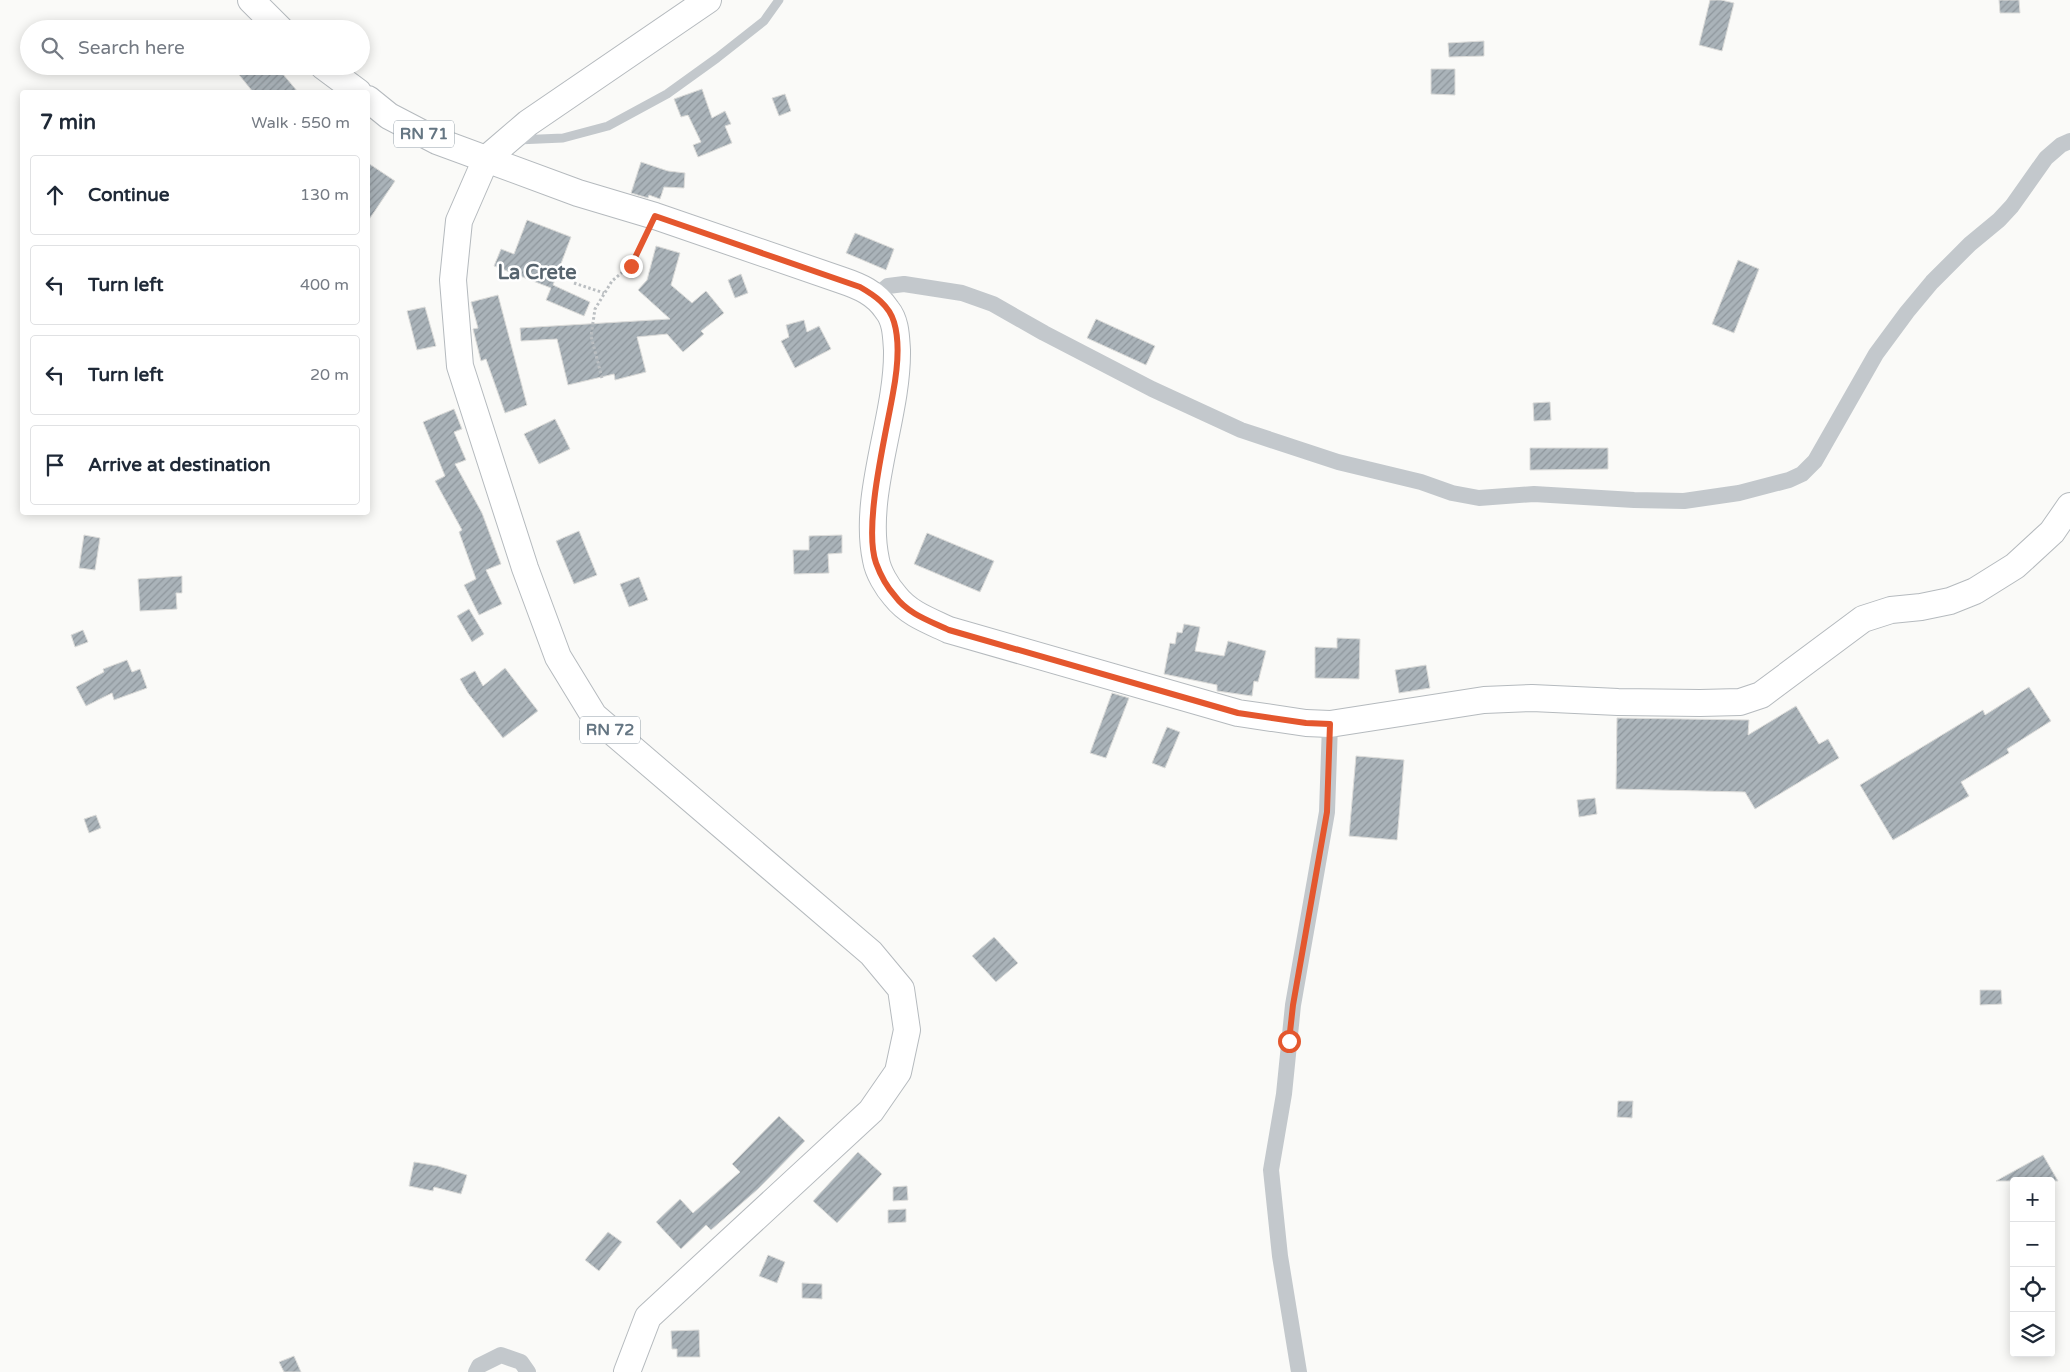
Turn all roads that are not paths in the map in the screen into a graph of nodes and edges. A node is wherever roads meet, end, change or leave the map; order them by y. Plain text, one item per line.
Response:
1 (251, 0) edge
2 (708, 0) edge
3 (779, 0) edge
4 (271, 20) edge
5 (335, 75) edge
6 (355, 90) edge
7 (370, 102) edge
8 (507, 141) junction
9 (2070, 141) edge
10 (486, 159) junction
11 (876, 296) junction
12 (2070, 506) edge
13 (1330, 724) junction
14 (476, 1372) edge
15 (528, 1372) edge
16 (627, 1372) edge
17 (1299, 1372) edge

1 - 4 main road
2 - 8 main road, RN 72
3 - 8 lane
5 - 6 main road
7 - 10 main road, RN 71
8 - 10 main road, RN 72
9 - 11 street
10 - 11 main road, RN 71
10 - 16 main road, RN 72
11 - 13 main road, RN 71
12 - 13 main road, RN 71
13 - 17 street
14 - 15 street

